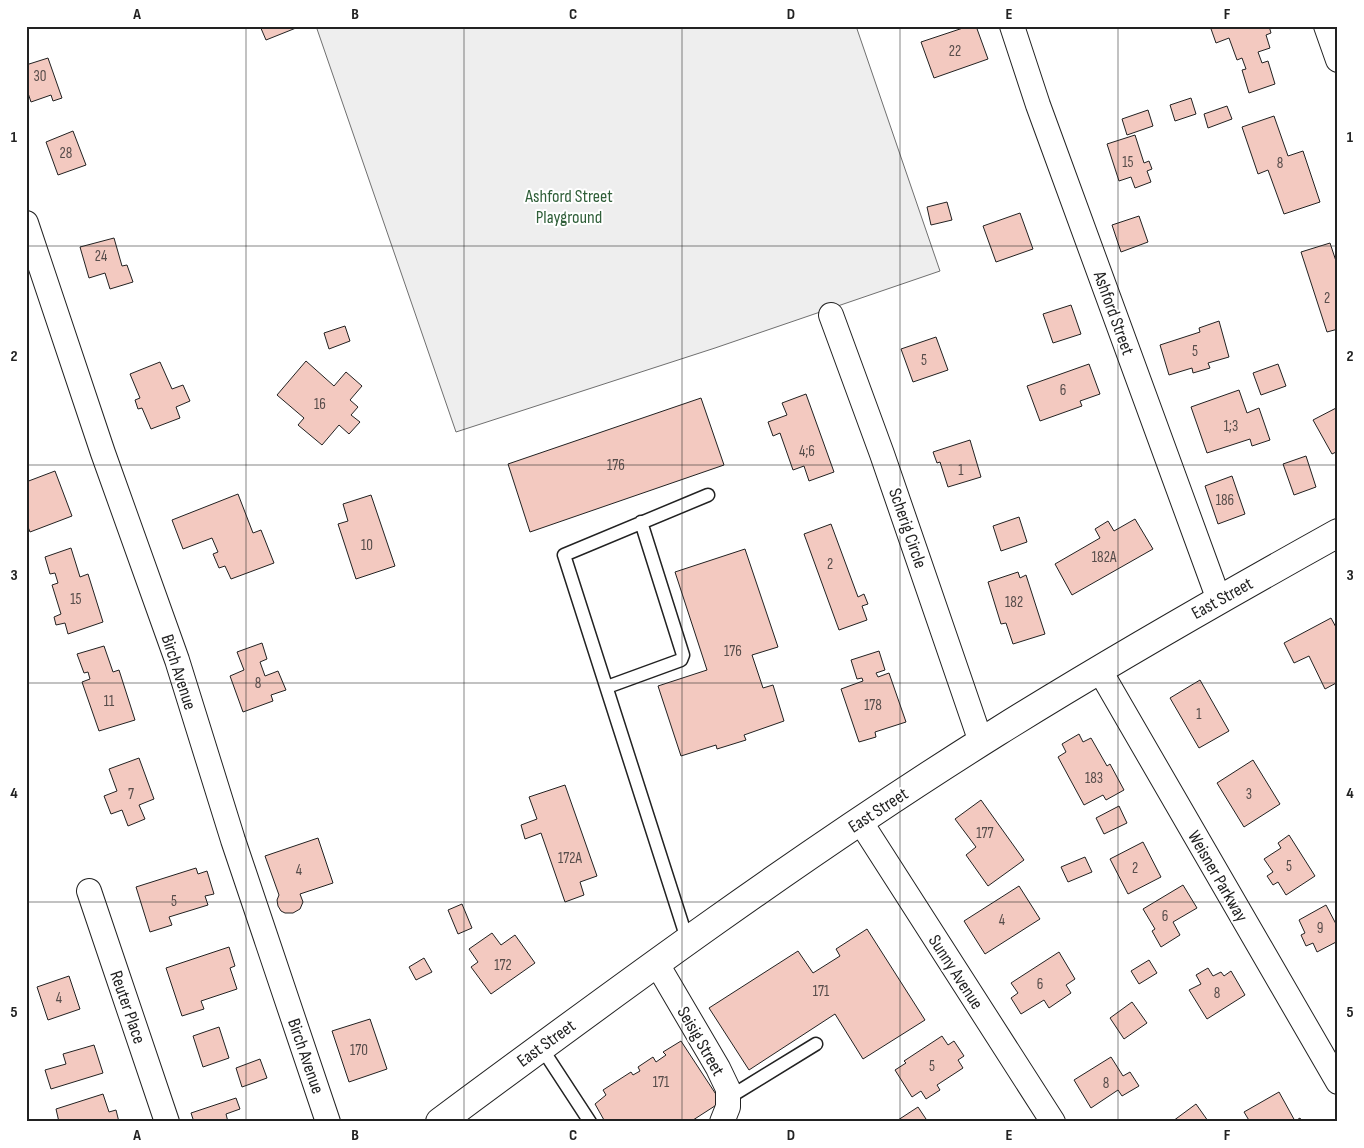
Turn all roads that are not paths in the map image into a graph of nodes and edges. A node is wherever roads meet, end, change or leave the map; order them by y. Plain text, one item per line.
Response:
1 (1012, 26) edge
2 (1326, 26) edge
3 (1338, 60) edge
4 (26, 223) edge
5 (830, 315) dead end
6 (708, 495) dead end
7 (641, 522) junction
8 (1338, 533) edge
9 (1219, 600) junction
10 (1099, 669) junction
11 (607, 687) junction
12 (981, 742) junction
13 (860, 821) junction
14 (89, 891) dead end
15 (688, 942) junction
16 (657, 964) junction
17 (816, 1044) dead end
18 (541, 1047) junction
19 (1338, 1082) edge
20 (728, 1098) junction
21 (167, 1122) edge
22 (328, 1122) edge
23 (440, 1122) edge
24 (590, 1122) edge
25 (722, 1122) edge
26 (1052, 1122) edge

1 - 9 street, Ashford Street
2 - 3 street
4 - 22 street, Birch Avenue
5 - 12 street, Scherig Circle
6 - 7 lane
7 - 11 lane
7 - 11 lane
8 - 9 main road, East Street
9 - 10 main road, East Street
10 - 12 main road, East Street
10 - 19 street, Weisner Parkway
11 - 15 lane
12 - 13 main road, East Street
13 - 15 main road, East Street
13 - 26 street, Sunny Avenue
14 - 21 street, Reuter Place
15 - 16 main road, East Street
16 - 18 main road, East Street
16 - 20 street, Seisig Street
17 - 20 lane
18 - 23 main road, East Street
18 - 24 lane
20 - 25 street, Seisig Street

